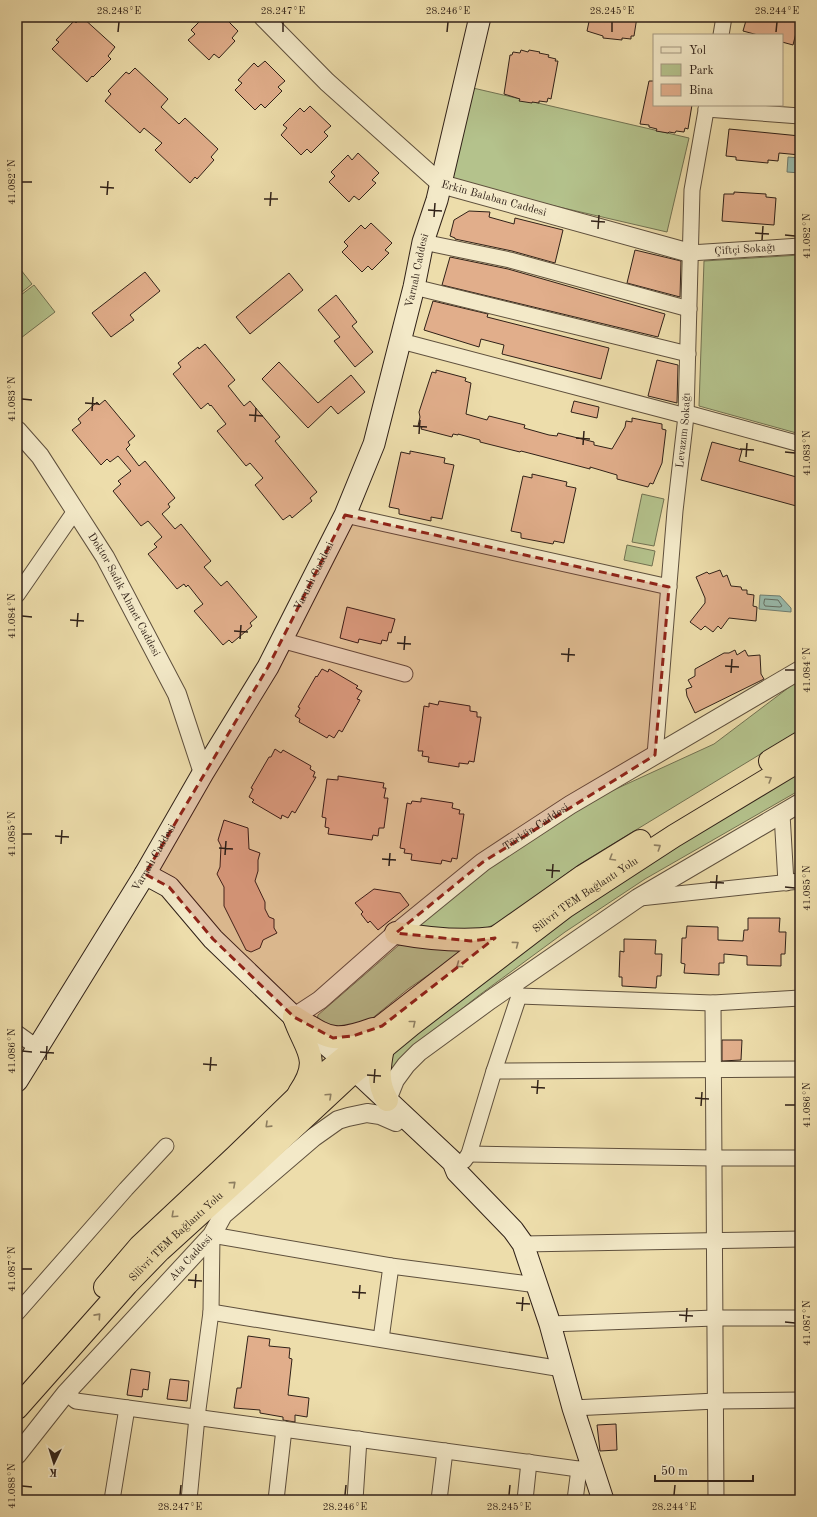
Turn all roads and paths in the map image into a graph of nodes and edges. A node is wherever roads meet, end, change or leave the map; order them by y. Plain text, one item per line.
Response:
1 (263, 17) edge
2 (480, 17) edge
3 (724, 17) edge
4 (720, 34) edge
5 (706, 107) edge
6 (800, 116) edge
7 (441, 184) junction
8 (423, 242) junction
9 (800, 246) edge
10 (690, 253) junction
11 (414, 288) junction
12 (689, 309) junction
13 (401, 341) junction
14 (688, 354) junction
15 (686, 415) junction
16 (17, 430) edge
17 (800, 444) edge
18 (75, 510) junction
19 (345, 516) junction
20 (669, 587) junction
21 (17, 595) edge
22 (281, 640) junction
23 (800, 670) edge
24 (405, 674) dead end
25 (800, 743) edge
26 (655, 755) junction
27 (800, 760) edge
28 (203, 773) junction
29 (800, 803) edge
30 (782, 814) junction
31 (145, 874) junction
32 (793, 882) edge
33 (638, 898) junction
34 (396, 933) junction
35 (495, 938) junction
36 (515, 991) junction
37 (800, 998) edge
38 (713, 1002) junction
39 (294, 1017) junction
40 (382, 1026) junction
41 (17, 1033) edge
42 (38, 1048) junction
43 (383, 1048) junction
44 (346, 1068) junction
45 (800, 1069) edge
46 (494, 1070) junction
47 (713, 1070) junction
48 (17, 1081) edge
49 (296, 1098) junction
50 (387, 1100) junction
51 (396, 1122) junction
52 (166, 1146) dead end
53 (469, 1154) junction
54 (714, 1158) junction
55 (800, 1158) edge
56 (457, 1172) junction
57 (212, 1235) junction
58 (800, 1239) edge
59 (714, 1241) junction
60 (523, 1244) junction
61 (391, 1266) junction
62 (537, 1285) junction
63 (17, 1312) edge
64 (211, 1312) junction
65 (715, 1318) junction
66 (800, 1318) edge
67 (550, 1324) junction
68 (381, 1339) junction
69 (562, 1369) junction
70 (17, 1389) edge
71 (66, 1393) junction
72 (800, 1400) edge
73 (716, 1401) junction
74 (17, 1408) edge
75 (127, 1408) junction
76 (573, 1408) junction
77 (197, 1417) junction
78 (284, 1429) junction
79 (359, 1439) junction
80 (445, 1451) junction
81 (17, 1455) edge
82 (529, 1462) junction
83 (586, 1470) junction
84 (112, 1500) edge
85 (189, 1500) edge
86 (276, 1500) edge
87 (355, 1500) edge
88 (439, 1500) edge
89 (525, 1500) edge
90 (575, 1500) edge
91 (603, 1500) edge
92 (716, 1500) edge

1 - 7 street, Erkin Balaban Caddesi
2 - 7 main road, Varnalı Caddesi
3 - 4 street
5 - 6 street
5 - 10 street, Levazım Sokağı
7 - 8 main road, Varnalı Caddesi
7 - 10 street, Erkin Balaban Caddesi
8 - 11 main road, Varnalı Caddesi
8 - 12 street
9 - 10 street, Çiftçi Sokağı
10 - 12 street, Levazım Sokağı
11 - 13 main road, Varnalı Caddesi
11 - 14 street
12 - 14 street, Levazım Sokağı
13 - 15 street
13 - 19 main road, Varnalı Caddesi
14 - 15 street, Levazım Sokağı
15 - 17 street
15 - 20 street, Levazım Sokağı
16 - 18 street, Doktor Sadık Ahmet Caddesi
18 - 21 street
18 - 28 street, Doktor Sadık Ahmet Caddesi
19 - 20 street
19 - 22 main road, Varnalı Caddesi
20 - 26 street, Levazım Sokağı
22 - 24 street
22 - 28 main road, Varnalı Caddesi
23 - 26 street, Türkün Caddesi
25 -> 35 highway, Silivri TEM Bağlantı Yolu
26 - 34 street, Türkün Caddesi
43 -> 27 highway, Silivri TEM Bağlantı Yolu
28 - 31 main road, Varnalı Caddesi
29 - 30 street
30 - 32 street
30 - 33 street
31 - 39 main road
31 - 42 main road, Varnalı Caddesi
32 - 33 street
33 - 36 street
34 - 35 highway
34 - 39 street, Türkün Caddesi
35 -> 40 highway, Silivri TEM Bağlantı Yolu
36 - 38 street
36 - 46 street
36 - 50 street
37 - 38 street
38 - 47 street
39 - 40 highway
39 - 44 main road
39 - 49 highway
40 - 44 highway, Silivri TEM Bağlantı Yolu
41 - 42 street
42 - 48 main road, Varnalı Caddesi
43 - 44 highway, Silivri TEM Bağlantı Yolu
43 - 50 highway
44 - 49 highway, Silivri TEM Bağlantı Yolu
44 - 50 main road
44 - 51 main road
74 -> 44 highway, Silivri TEM Bağlantı Yolu
45 - 47 street
46 - 47 street
46 - 53 street
47 - 54 street
49 -> 70 highway, Silivri TEM Bağlantı Yolu
50 - 56 main road
51 - 56 main road
51 - 57 street, Ata Caddesi
52 - 63 street
53 - 54 street
53 - 56 street
54 - 55 street
54 - 59 street
56 - 60 main road
57 - 61 street
57 - 64 street
57 - 71 street, Ata Caddesi
58 - 59 street
59 - 60 street
59 - 65 street
60 - 62 main road
61 - 62 street
61 - 68 street
62 - 67 main road
64 - 68 street
64 - 77 street
65 - 66 street
65 - 67 street
65 - 73 street
67 - 69 main road
68 - 69 street
69 - 76 main road
71 - 75 street
71 - 81 street, Ata Caddesi
72 - 73 street
73 - 76 street
73 - 92 street
75 - 77 street
75 - 84 street
76 - 83 main road
77 - 78 street
77 - 85 street
78 - 79 street
78 - 86 street
79 - 80 street
79 - 87 street
80 - 82 street
80 - 88 street
82 - 83 street
82 - 89 street
83 - 90 street
83 - 91 main road

